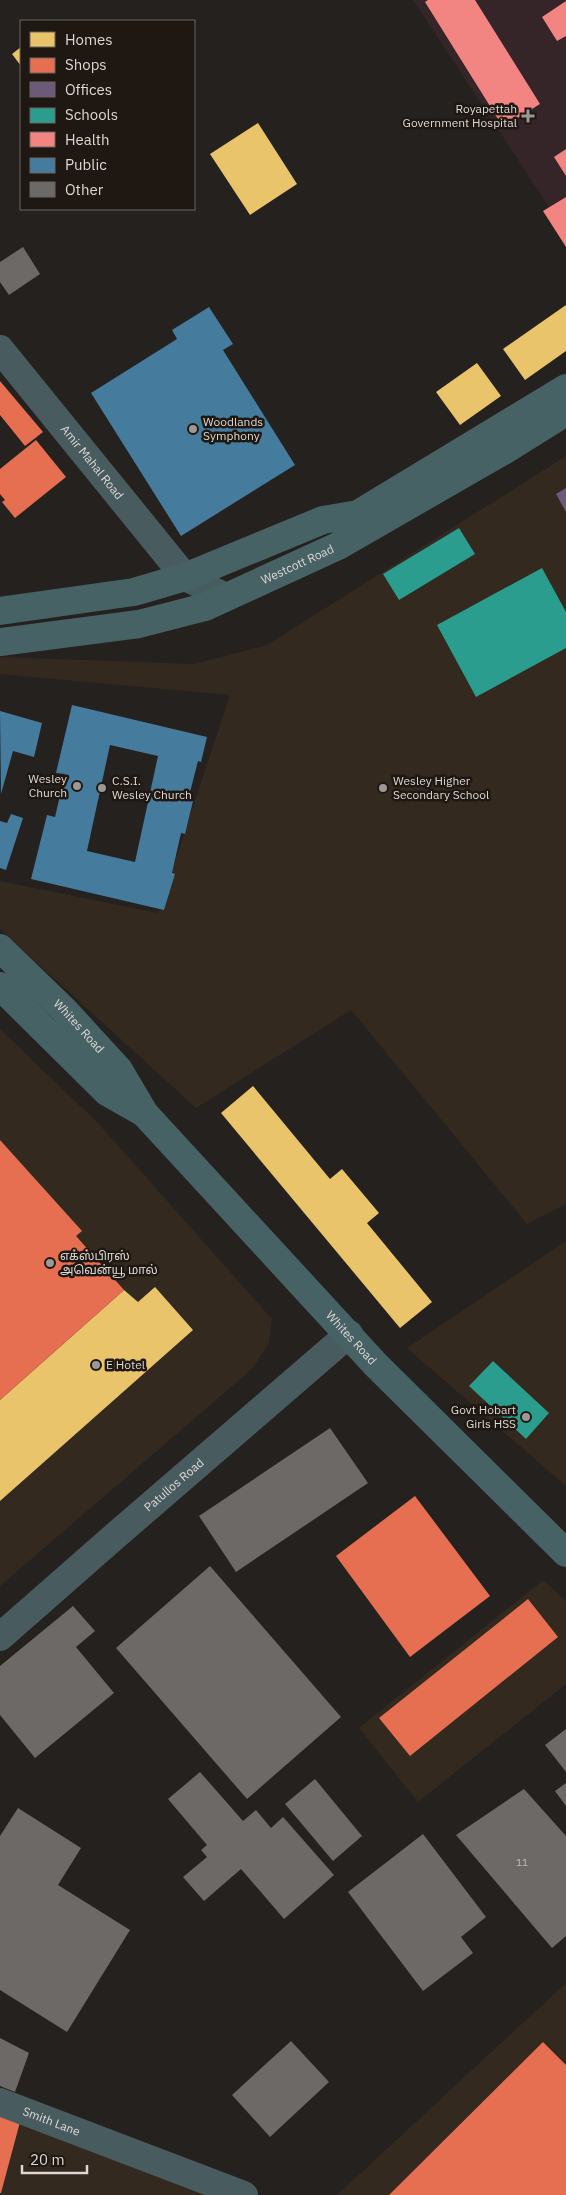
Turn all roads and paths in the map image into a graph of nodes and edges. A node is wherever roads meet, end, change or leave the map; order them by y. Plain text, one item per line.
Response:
1 (0, 349) edge
2 (566, 388) edge
3 (566, 412) edge
4 (185, 577) junction
5 (226, 598) junction
6 (0, 611) edge
7 (0, 642) edge
8 (0, 948) edge
9 (0, 986) edge
10 (145, 1114) junction
11 (349, 1334) junction
12 (566, 1553) edge
13 (0, 1637) edge
14 (0, 2102) edge
15 (244, 2195) edge

1 - 4 street, Amir Mahal Road
2 - 4 main road
3 - 5 main road, Westcott Road
4 - 5 street
4 - 6 main road
5 - 7 main road, Westcott Road
8 - 10 main road, Whites Road
9 - 10 main road, Whites Road
10 - 11 main road, Whites Road
11 - 12 main road, Whites Road
11 - 13 street, Patullos Road
14 - 15 street, Smith Lane

